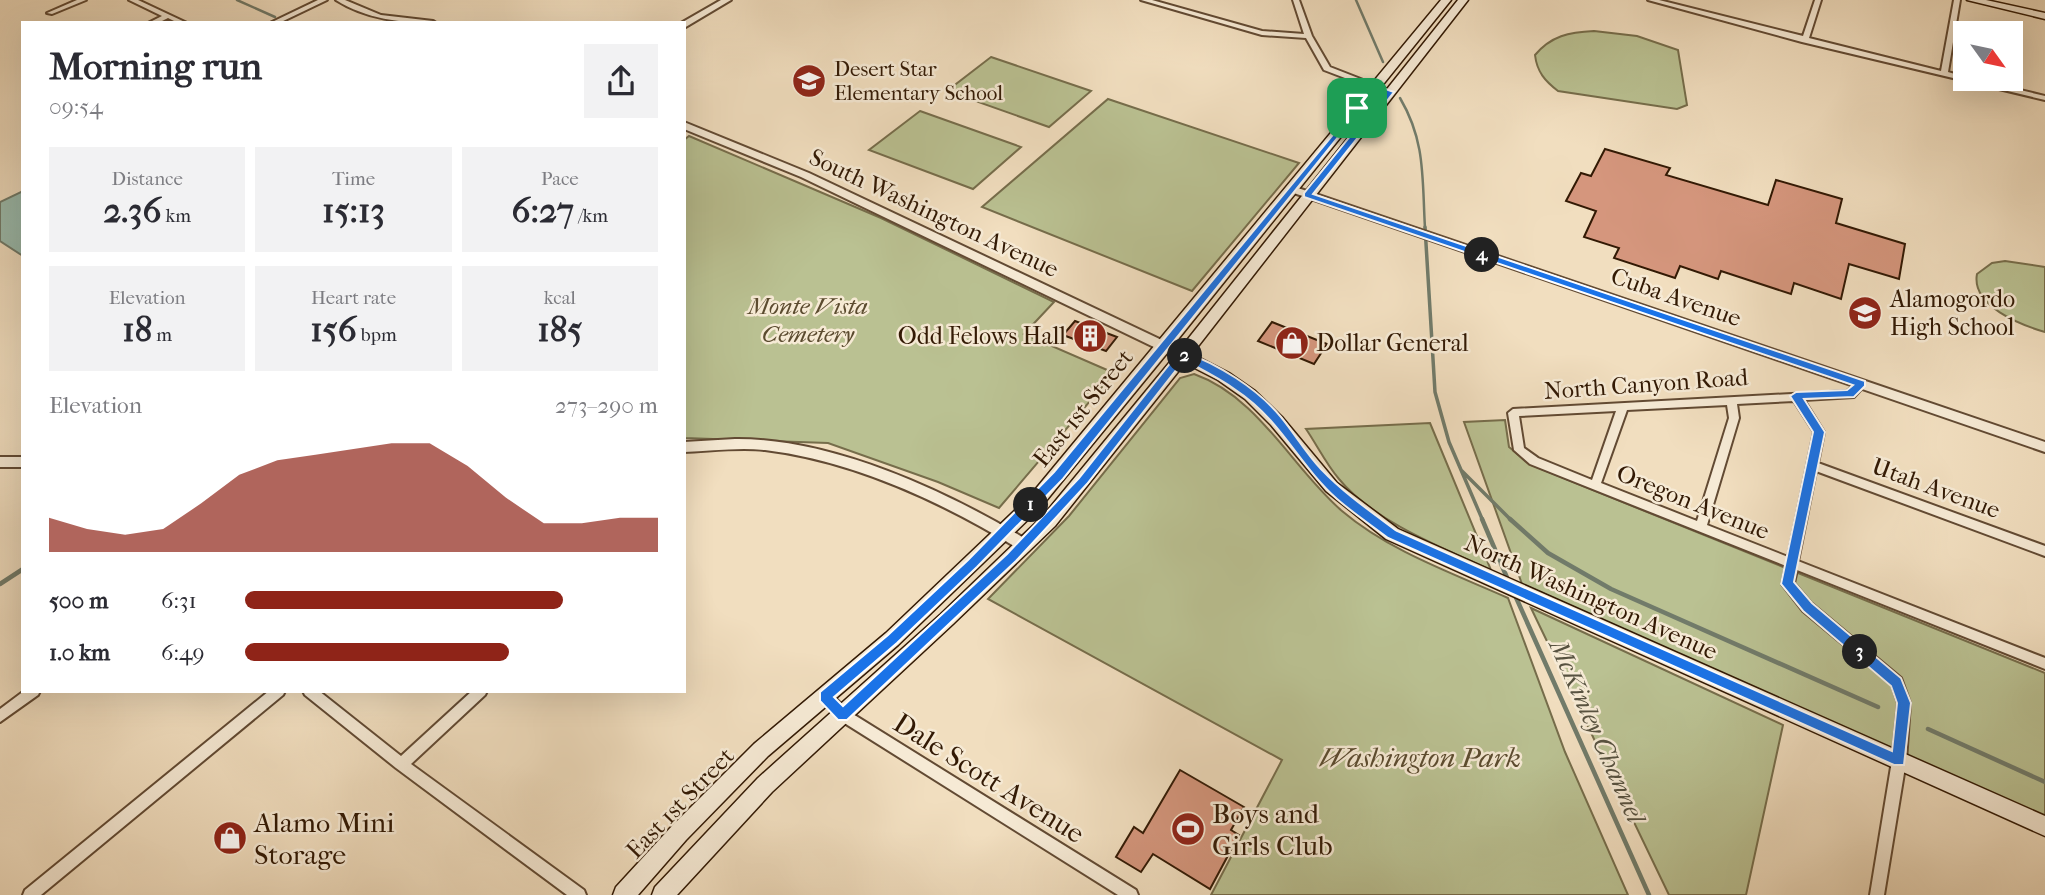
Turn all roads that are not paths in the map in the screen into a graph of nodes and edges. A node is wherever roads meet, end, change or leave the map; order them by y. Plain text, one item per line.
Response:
1 (83, 0) edge
2 (132, 0) edge
3 (324, 0) edge
4 (339, 0) edge
5 (727, 0) edge
6 (1144, 0) edge
7 (1296, 0) edge
8 (1446, 0) edge
9 (1463, 0) edge
10 (1651, 0) edge
11 (1699, 0) edge
12 (1818, 0) edge
13 (1957, 0) edge
14 (1972, 0) edge
15 (1694, 10) junction
16 (50, 13) dead end
17 (168, 16) junction
18 (2045, 16) edge
19 (156, 21) edge
20 (179, 21) edge
21 (277, 21) edge
22 (415, 21) edge
23 (686, 24) edge
24 (1308, 36) junction
25 (1805, 40) junction
26 (1944, 73) junction
27 (1953, 75) edge
28 (1374, 87) junction
29 (2016, 91) edge
30 (1390, 92) junction
31 (2045, 98) edge
32 (686, 126) edge
33 (1344, 137) junction
34 (1300, 192) junction
35 (1163, 346) junction
36 (1182, 355) junction
37 (1861, 384) junction
38 (1796, 396) junction
39 (1731, 400) junction
40 (1623, 406) junction
41 (1513, 413) joint
42 (686, 447) edge
43 (2045, 447) edge
44 (21, 461) edge
45 (0, 462) edge
46 (1813, 465) junction
47 (1595, 486) junction
48 (1700, 528) junction
49 (1005, 533) junction
50 (1024, 545) junction
51 (2045, 551) edge
52 (1792, 564) junction
53 (2045, 664) edge
54 (31, 693) edge
55 (277, 693) edge
56 (312, 693) edge
57 (479, 693) edge
58 (825, 696) junction
59 (0, 715) edge
60 (842, 715) junction
61 (1899, 761) junction
62 (401, 764) junction
63 (2045, 826) edge
64 (30, 895) edge
65 (579, 895) edge
66 (624, 895) edge
67 (663, 895) edge
68 (1131, 895) edge
69 (1877, 895) edge

1 - 16 street
2 - 17 street
3 - 21 street
4 - 22 street
5 - 23 street
6 - 24 street
7 - 24 street
8 - 28 main road, East 1st Street
9 - 30 main road, East 1st Street
10 - 15 street
11 - 15 street
12 - 25 street
13 - 26 street
14 - 18 main road
15 - 25 street
17 - 19 street
17 - 20 street
24 - 28 street
25 - 26 street
26 - 27 street
28 - 30 street
28 - 33 main road, East 1st Street
29 - 31 street
30 - 33 main road, East 1st Street
32 - 35 street, South Washington Avenue
33 - 34 main road, East 1st Street
34 - 35 main road, East 1st Street
34 - 36 main road, East 1st Street
34 - 37 street, Cuba Avenue
35 - 36 main road, North Washington Avenue
35 - 49 main road, East 1st Street
36 - 50 main road, East 1st Street
36 - 61 main road, North Washington Avenue
37 - 38 street, North Canyon Road
37 - 43 street, Cuba Avenue
38 - 39 street, North Canyon Road
38 - 46 street
39 - 40 street, North Canyon Road
39 - 48 street
40 - 41 street, North Canyon Road
40 - 47 street
41 - 47 street, Oregon Avenue
42 - 49 street
44 - 45 street
46 - 51 street, Utah Avenue
46 - 52 street
47 - 48 street, Oregon Avenue
48 - 52 street, Oregon Avenue
49 - 50 street
49 - 58 main road, East 1st Street
50 - 60 main road, East 1st Street
52 - 53 street, Oregon Avenue
52 - 61 street
54 - 59 street
55 - 64 street
56 - 62 street
57 - 62 street
58 - 60 street, Dale Scott Avenue
58 - 66 main road, East 1st Street
60 - 67 main road, East 1st Street
60 - 68 street, Dale Scott Avenue
61 - 63 main road, North Washington Avenue
61 - 69 street
62 - 65 street

